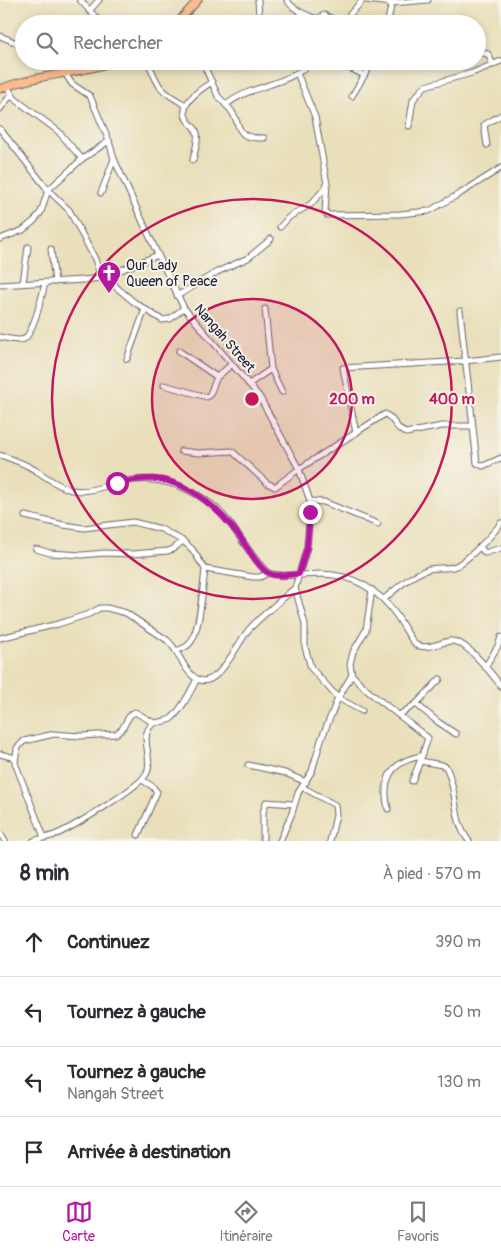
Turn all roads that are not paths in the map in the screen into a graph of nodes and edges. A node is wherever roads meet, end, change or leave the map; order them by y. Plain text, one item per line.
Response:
1 (80, 0) edge
2 (99, 0) edge
3 (198, 0) edge
4 (258, 0) edge
5 (286, 0) edge
6 (364, 0) edge
7 (428, 0) edge
8 (392, 3) junction
9 (89, 11) junction
10 (93, 15) edge
11 (184, 15) edge
12 (259, 15) edge
13 (308, 15) edge
14 (350, 15) edge
15 (389, 15) edge
16 (0, 36) edge
17 (15, 42) edge
18 (486, 54) edge
19 (501, 62) edge
20 (494, 64) junction
21 (486, 67) edge
22 (77, 70) edge
23 (151, 70) edge
24 (206, 70) edge
25 (302, 70) edge
26 (354, 70) edge
27 (367, 70) edge
28 (479, 70) edge
29 (65, 72) junction
30 (297, 74) junction
31 (364, 75) junction
32 (212, 82) junction
33 (3, 88) edge
34 (11, 95) junction
35 (352, 96) dead end
36 (186, 105) junction
37 (226, 105) junction
38 (0, 110) edge
39 (501, 115) edge
40 (409, 126) dead end
41 (0, 129) edge
42 (264, 138) dead end
43 (109, 141) junction
44 (487, 145) dead end
45 (82, 159) junction
46 (114, 160) junction
47 (193, 160) dead end
48 (501, 168) edge
49 (326, 187) junction
50 (48, 190) junction
51 (101, 193) dead end
52 (280, 227) dead end
53 (0, 239) edge
54 (271, 239) dead end
55 (28, 247) dead end
56 (51, 249) dead end
57 (158, 255) junction
58 (110, 275) junction
59 (101, 278) junction
60 (54, 282) junction
61 (23, 283) junction
62 (45, 283) junction
63 (0, 285) edge
64 (178, 296) junction
65 (184, 308) junction
66 (145, 309) junction
67 (265, 309) dead end
68 (460, 311) dead end
69 (0, 338) edge
70 (179, 352) dead end
71 (501, 357) edge
72 (127, 359) dead end
73 (465, 361) junction
74 (232, 364) junction
75 (271, 369) junction
76 (217, 377) junction
77 (249, 384) junction
78 (164, 385) dead end
79 (282, 392) dead end
80 (472, 426) junction
81 (356, 433) junction
82 (181, 451) dead end
83 (0, 455) edge
84 (501, 458) edge
85 (299, 469) junction
86 (310, 501) junction
87 (25, 516) dead end
88 (501, 523) edge
89 (378, 524) dead end
90 (183, 541) junction
91 (480, 548) junction
92 (501, 548) edge
93 (36, 549) dead end
94 (205, 569) junction
95 (268, 573) junction
96 (299, 574) junction
97 (294, 588) junction
98 (372, 590) junction
99 (384, 598) junction
100 (501, 637) edge
101 (0, 638) edge
102 (176, 651) junction
103 (484, 666) junction
104 (352, 676) junction
105 (197, 679) junction
106 (440, 679) dead end
107 (501, 686) edge
108 (338, 698) junction
109 (416, 704) junction
110 (362, 711) dead end
111 (400, 715) junction
112 (154, 723) junction
113 (456, 734) dead end
114 (0, 754) edge
115 (15, 758) junction
116 (421, 758) junction
117 (248, 765) dead end
118 (142, 780) junction
119 (412, 781) dead end
120 (306, 782) junction
121 (302, 787) junction
122 (294, 804) junction
123 (388, 809) dead end
124 (0, 833) edge
125 (138, 835) dead end
126 (44, 837) junction
127 (263, 838) dead end
128 (5, 841) edge
129 (33, 841) edge
130 (280, 841) edge
131 (330, 841) edge
132 (469, 841) edge

1 - 9 street
2 - 9 street
3 - 11 highway
4 - 12 street
5 - 13 street
6 - 8 street
6 - 14 street
7 - 8 street
8 - 15 street
9 - 10 street
16 - 17 street
18 - 20 street
19 - 20 street
20 - 21 street
22 - 29 highway
23 - 36 street
24 - 32 street
25 - 30 street
26 - 31 street
27 - 31 street
28 - 40 street
29 - 33 highway
29 - 43 street, Nangah Street
30 - 37 street
30 - 49 street
31 - 35 street
32 - 36 street
32 - 37 street
33 - 34 street
34 - 38 street
34 - 45 street
36 - 47 street
37 - 42 street
39 - 44 street
41 - 50 street
43 - 45 street
43 - 46 street, Nangah Street
45 - 50 street
46 - 51 street
46 - 57 street, Nangah Street
48 - 49 street
49 - 52 street
50 - 53 street
50 - 59 street
54 - 64 street
55 - 61 street
56 - 60 street
57 - 58 street
57 - 64 street, Nangah Street
58 - 59 street
58 - 66 street
59 - 60 street
60 - 62 street
61 - 62 street
61 - 63 street
62 - 69 street
64 - 65 street, Nangah Street
65 - 66 street
65 - 74 street, Nangah Street
66 - 72 street
67 - 75 street
68 - 73 street
70 - 76 street
71 - 73 street
73 - 80 street
73 - 81 street
74 - 76 street
74 - 77 street, Nangah Street
75 - 77 street
75 - 79 street
76 - 78 street
77 - 85 street, Nangah Street
80 - 81 street
80 - 84 street
81 - 85 street
82 - 85 street
83 - 95 street
85 - 86 street, Nangah Street
86 - 89 street
86 - 96 street, Nangah Street
87 - 90 street
88 - 91 street
90 - 93 street
90 - 94 street
91 - 92 street
91 - 99 street
94 - 95 street
94 - 102 street
95 - 96 street
96 - 97 street, Nangah Street
96 - 98 street
97 - 105 street
97 - 108 street
98 - 99 street
98 - 104 street
99 - 103 street
100 - 103 street
101 - 102 street
102 - 105 street
103 - 107 street
104 - 108 street
104 - 111 street
105 - 112 street
106 - 109 street
108 - 110 street
108 - 120 street
109 - 111 street
109 - 113 street
111 - 116 street
112 - 115 street
112 - 118 street
114 - 115 street
115 - 126 street
116 - 119 street
116 - 123 street
116 - 132 street
117 - 120 street
118 - 125 street
118 - 126 street
120 - 121 street
121 - 122 street
121 - 131 street
122 - 127 street
122 - 130 street
124 - 128 street
126 - 129 street

